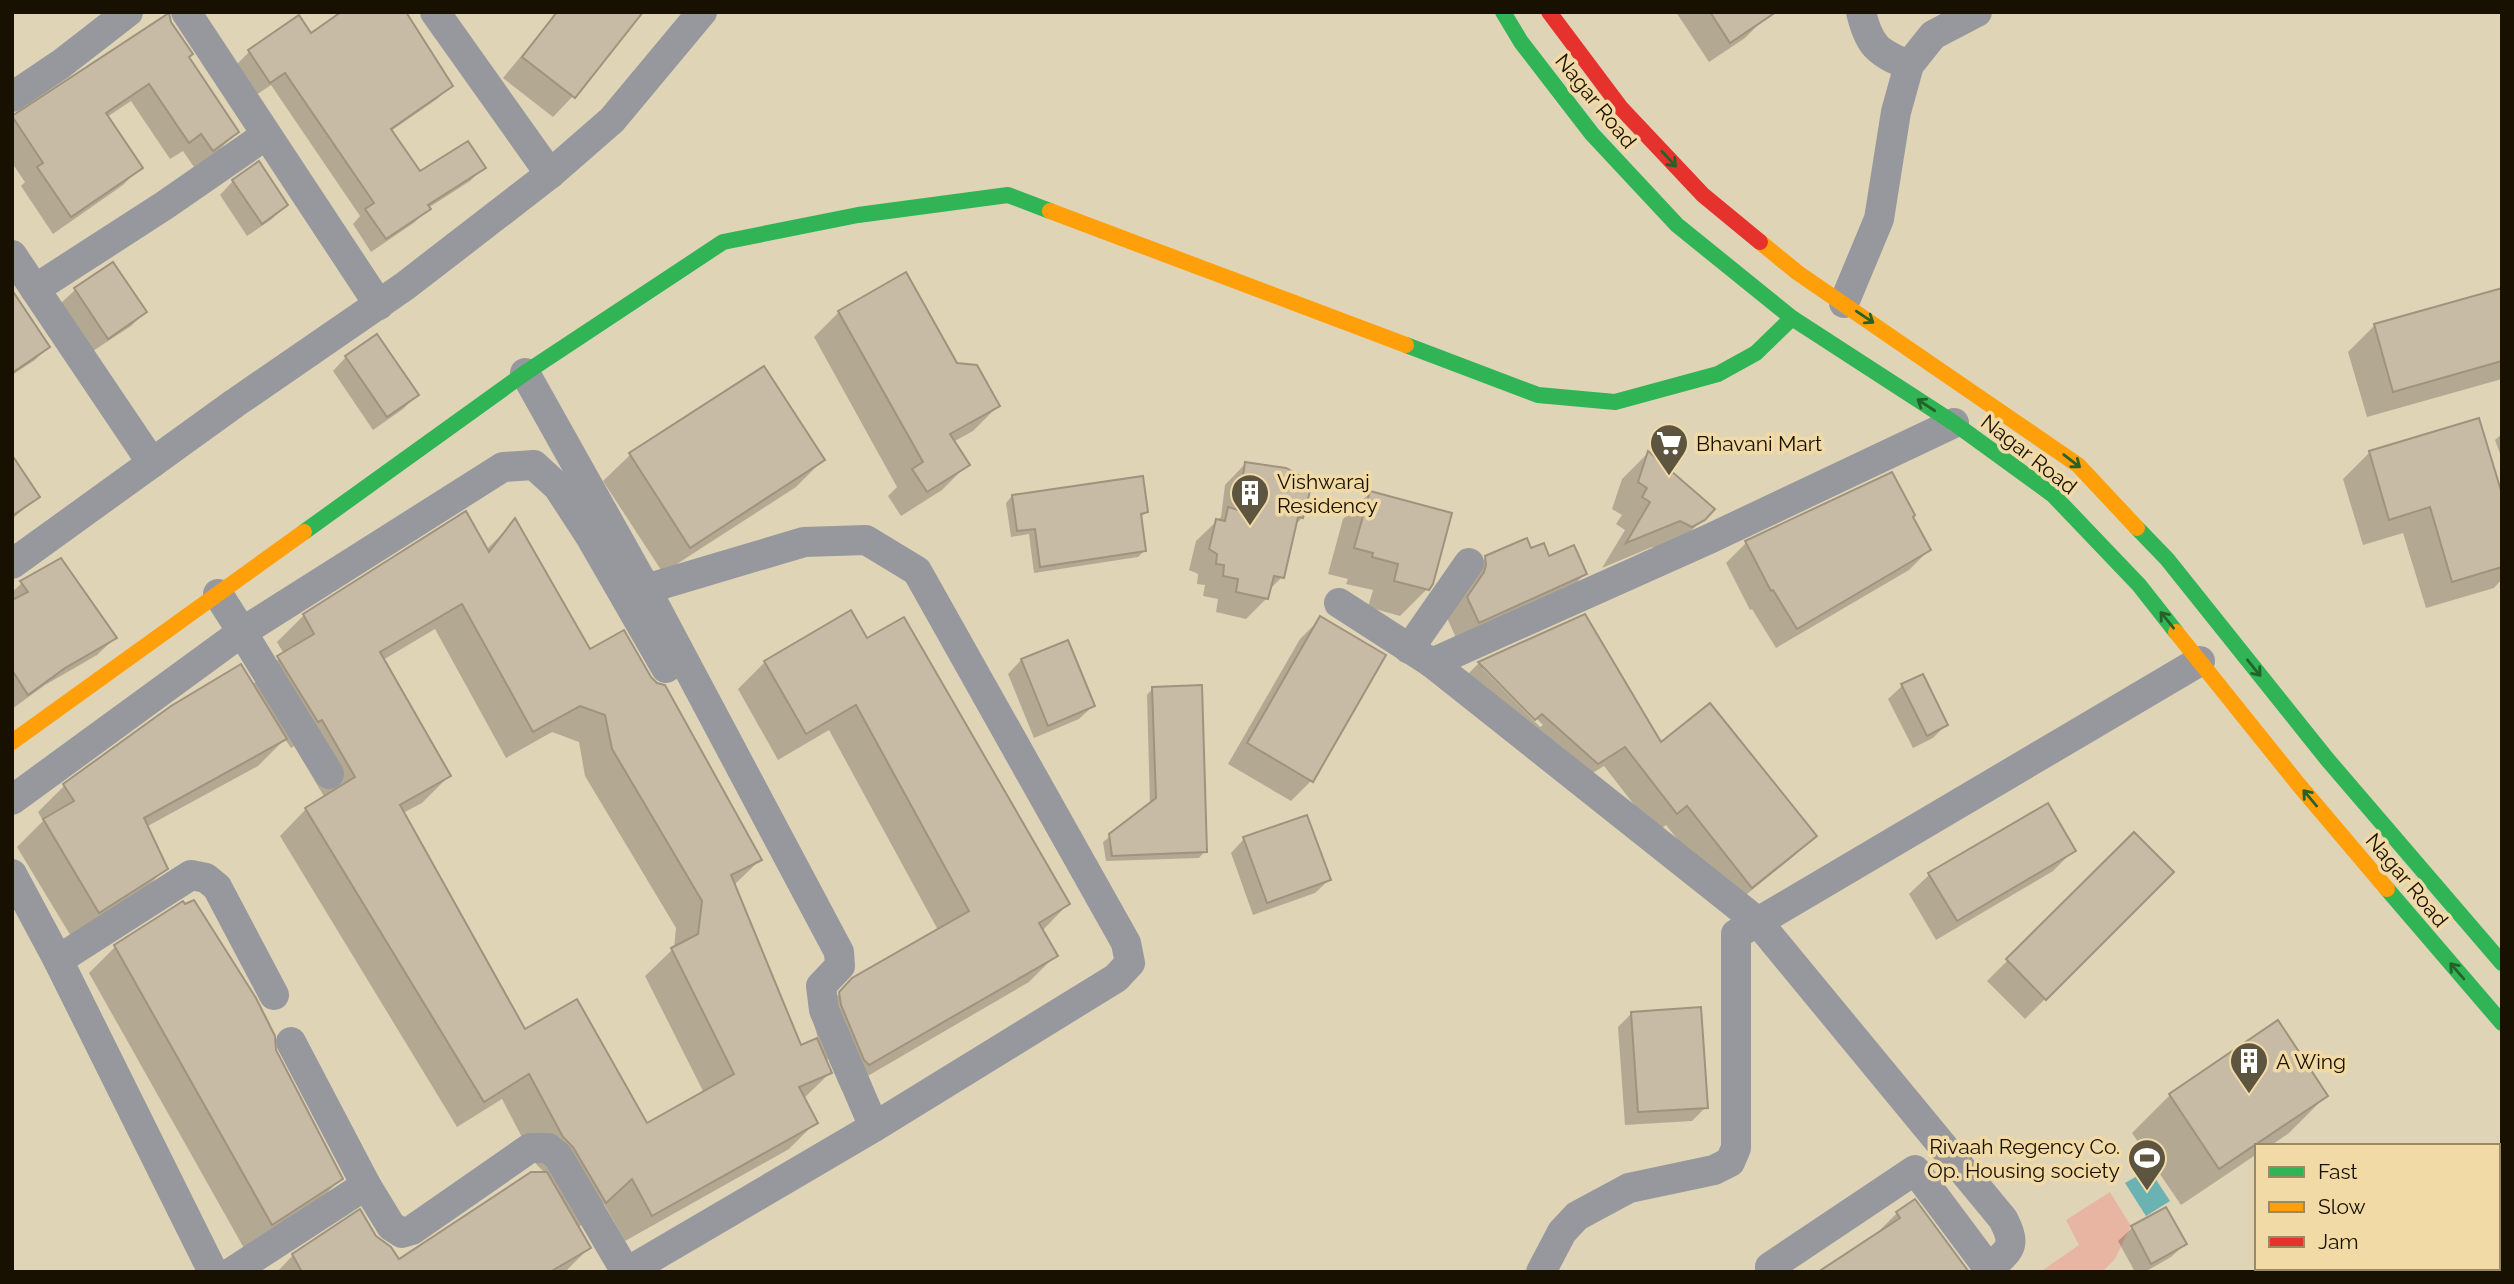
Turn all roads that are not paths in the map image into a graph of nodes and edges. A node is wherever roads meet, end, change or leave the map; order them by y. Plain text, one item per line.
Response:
1 (128, 12) edge
2 (186, 12) edge
3 (435, 12) edge
4 (702, 12) edge
5 (1503, 12) edge
6 (1549, 12) edge
7 (1861, 12) edge
8 (1977, 12) edge
9 (1909, 65) junction
10 (12, 97) edge
11 (266, 135) junction
12 (550, 174) junction
13 (12, 255) edge
14 (35, 289) junction
15 (1844, 303) junction
16 (379, 305) junction
17 (1792, 318) junction
18 (525, 373) junction
19 (1954, 422) junction
20 (152, 463) junction
21 (1469, 563) dead end
22 (12, 564) edge
23 (646, 589) junction
24 (218, 594) junction
25 (1339, 603) dead end
26 (242, 632) junction
27 (1420, 656) junction
28 (2200, 662) junction
29 (697, 722) dead end
30 (12, 742) edge
31 (329, 774) dead end
32 (12, 800) edge
33 (12, 874) edge
34 (1758, 922) junction
35 (58, 960) junction
36 (2502, 963) edge
37 (274, 995) dead end
38 (2502, 1023) edge
39 (291, 1042) dead end
40 (874, 1127) junction
41 (366, 1185) junction
42 (1770, 1266) dead end
43 (1990, 1270) edge
44 (213, 1272) edge
45 (232, 1272) edge
46 (626, 1272) edge
47 (1541, 1272) edge

1 - 10 street
2 - 11 street
3 - 12 street
4 - 12 street
5 - 17 main road, Nagar Road
6 -> 15 main road, Nagar Road
7 - 9 street
8 - 9 street
9 - 15 street
11 - 14 street
11 - 16 street
12 - 16 street
13 - 14 street
14 - 20 street
15 -> 36 main road, Nagar Road
16 - 20 street
17 - 18 main road
19 -> 17 main road, Nagar Road
18 - 23 street
18 - 24 main road
19 - 27 street
28 -> 19 main road, Nagar Road
20 - 22 street
21 - 27 street
23 - 40 street
23 - 40 street
24 - 26 street
24 - 30 main road
25 - 27 street
26 - 29 street
26 - 31 street
26 - 32 street
27 - 34 street
28 - 34 street
38 -> 28 main road, Nagar Road
33 - 35 street
34 - 43 street
34 - 47 street
35 - 37 street
35 - 44 street
39 - 41 street
40 - 46 street
41 - 45 street
41 - 46 street
42 - 43 street

